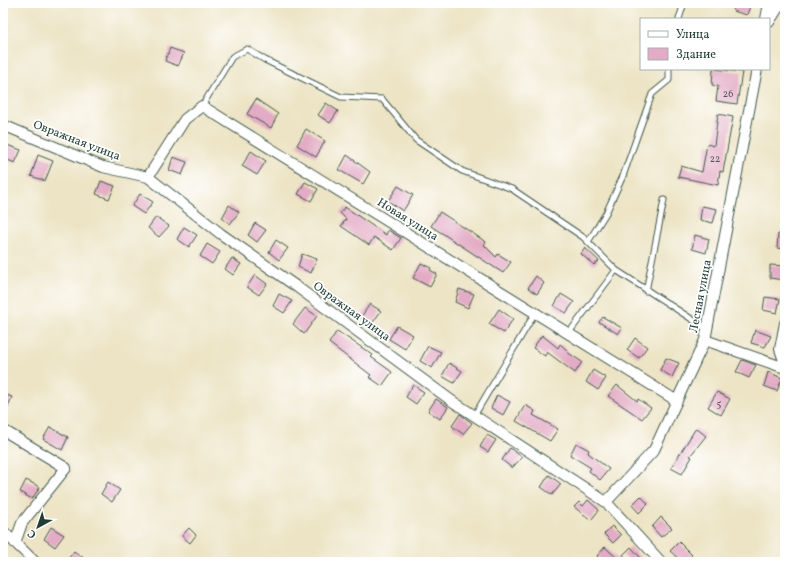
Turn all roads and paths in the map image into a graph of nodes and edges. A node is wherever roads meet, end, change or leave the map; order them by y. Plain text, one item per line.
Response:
1 (684, 3) edge
2 (769, 3) edge
3 (781, 3) edge
4 (679, 18) edge
5 (766, 18) edge
6 (770, 20) edge
7 (669, 70) edge
8 (757, 70) edge
9 (202, 106) junction
10 (3, 125) edge
11 (148, 178) junction
12 (664, 200) dead end
13 (588, 242) junction
14 (616, 270) junction
15 (646, 291) junction
16 (535, 313) junction
17 (785, 324) edge
18 (707, 329) junction
19 (568, 334) junction
20 (705, 340) junction
21 (785, 364) edge
22 (785, 368) edge
23 (677, 402) junction
24 (474, 416) junction
25 (3, 430) edge
26 (606, 502) junction
27 (3, 530) edge
28 (15, 542) junction
29 (35, 562) edge
30 (661, 562) edge

1 - 4 lane
2 - 5 street
3 - 6 street
7 - 13 lane
8 - 18 street, Лесная улица
9 - 11 street
9 - 13 lane
9 - 16 street, Новая улица
10 - 11 street, Овражная улица
11 - 24 street, Овражная улица
12 - 15 lane
13 - 14 lane
14 - 15 lane
14 - 19 lane
15 - 18 lane
16 - 19 street, Новая улица
16 - 24 lane
17 - 21 street
18 - 20 street, Лесная улица
19 - 23 street, Новая улица
20 - 22 street
20 - 23 street, Лесная улица
23 - 26 street, Лесная улица
24 - 26 street, Овражная улица
25 - 28 street
26 - 30 street, Овражная улица
27 - 28 street
28 - 29 street

